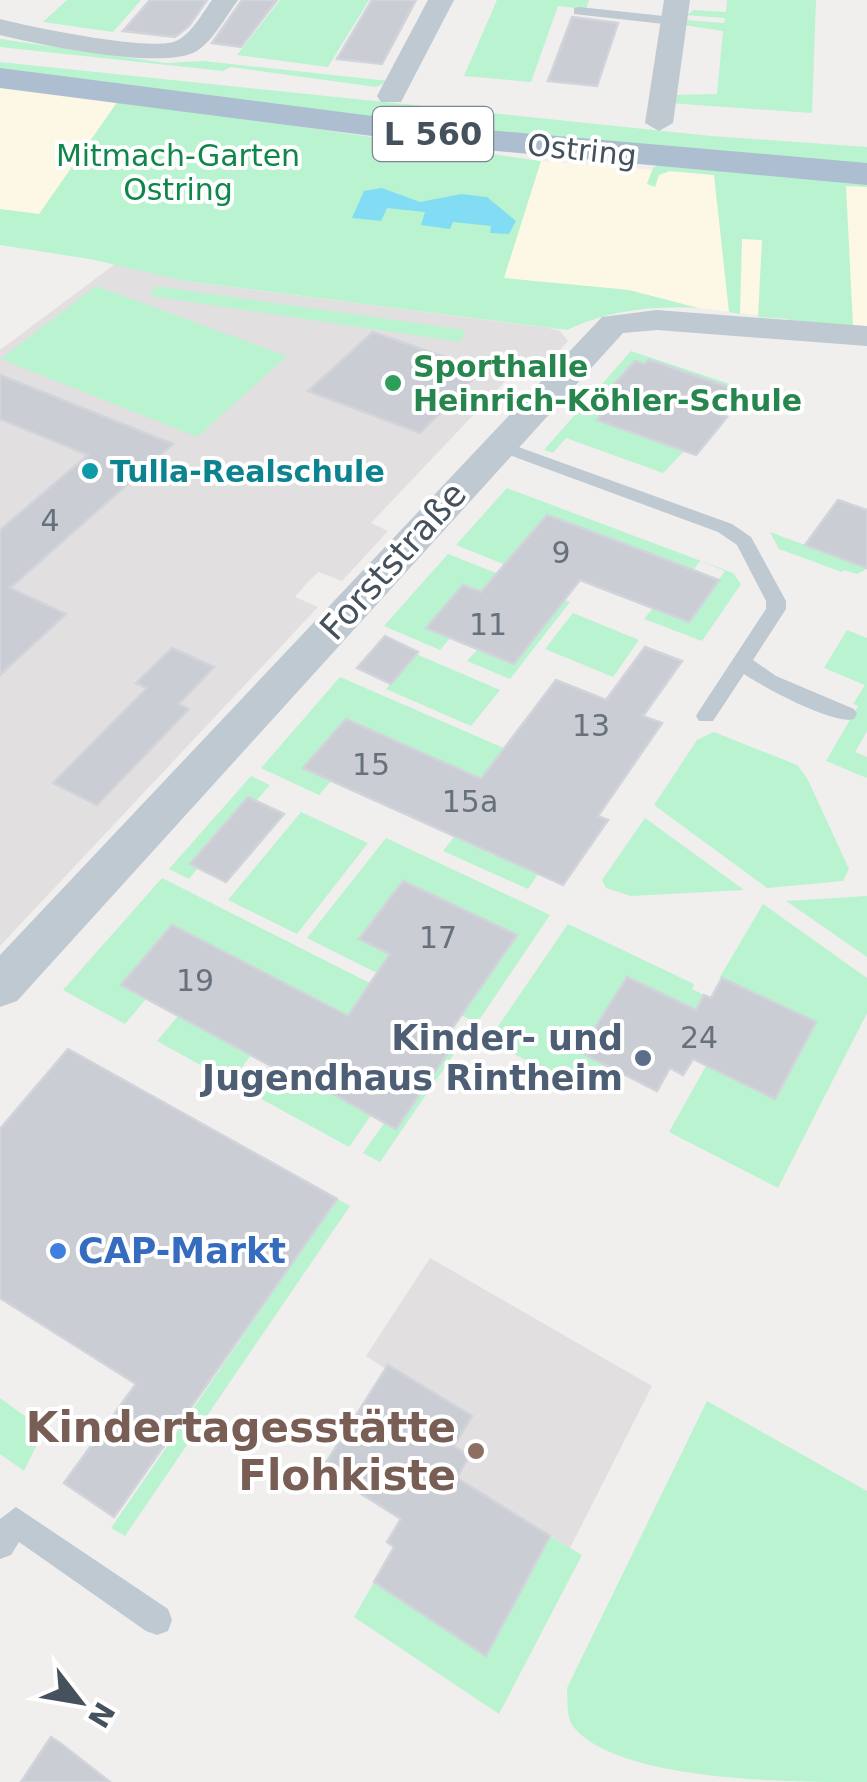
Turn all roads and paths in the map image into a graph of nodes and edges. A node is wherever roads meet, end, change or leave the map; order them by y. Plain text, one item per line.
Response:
1 (9, 0) edge
2 (225, 0) edge
3 (441, 0) edge
4 (0, 8) edge
5 (675, 10) edge
6 (579, 11) dead end
7 (0, 27) edge
8 (0, 53) edge
9 (0, 78) edge
10 (408, 97) joint
11 (572, 115) dead end
12 (658, 123) junction
13 (755, 131) dead end
14 (867, 174) edge
15 (867, 336) edge
16 (498, 445) junction
17 (742, 662) junction
18 (846, 714) dead end
19 (706, 716) dead end
20 (0, 987) edge
21 (0, 1544) edge
22 (158, 1620) dead end

1 - 4 street
2 - 7 street
3 - 10 street
5 - 6 lane
5 - 12 street
8 - 10 main road, L 560
9 - 14 main road, Ostring / L 560
11 - 12 main road, Ostring
12 - 13 main road, Ostring
15 - 16 street, Forststraße
16 - 17 lane
16 - 20 street, Forststraße
17 - 18 lane
17 - 19 lane
21 - 22 lane

